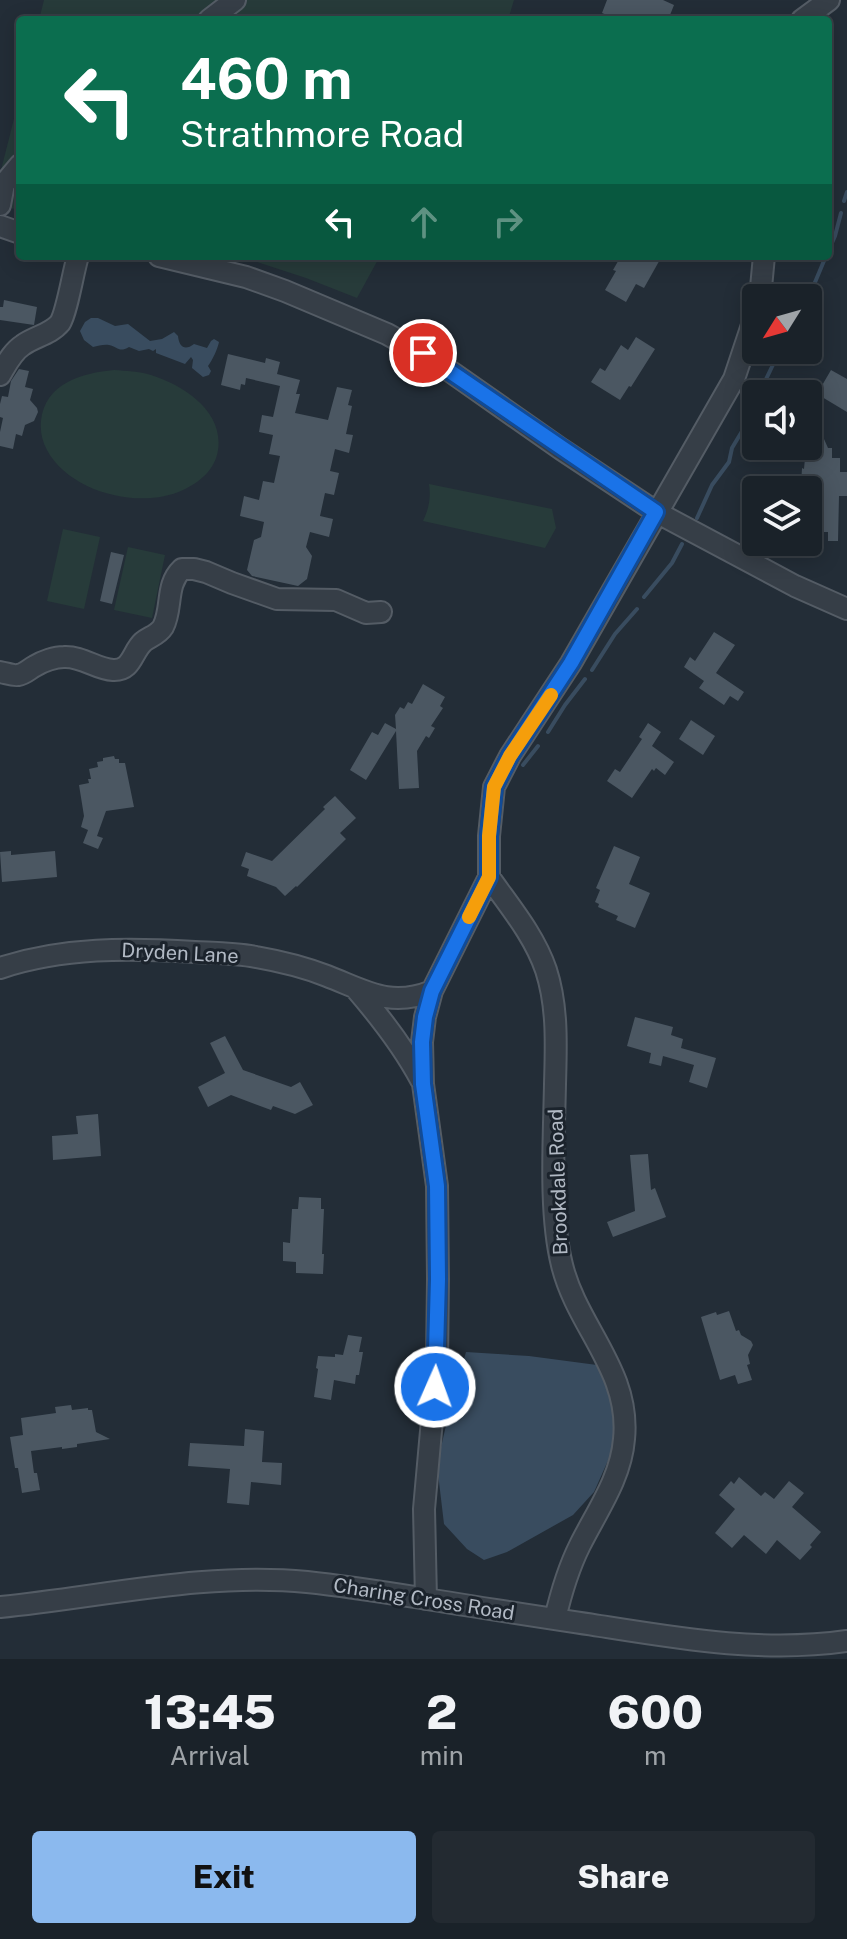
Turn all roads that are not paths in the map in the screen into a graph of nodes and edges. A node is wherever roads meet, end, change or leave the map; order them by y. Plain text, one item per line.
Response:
1 (235, 0) edge
2 (829, 0) edge
3 (214, 16) edge
4 (807, 16) edge
5 (16, 170) edge
6 (0, 205) edge
7 (77, 260) edge
8 (176, 260) edge
9 (764, 260) edge
10 (761, 284) edge
11 (742, 355) edge
12 (0, 375) edge
13 (656, 512) junction
14 (847, 609) edge
15 (381, 612) dead end
16 (0, 672) edge
17 (489, 877) junction
18 (0, 968) edge
19 (356, 989) junction
20 (432, 991) junction
21 (423, 1084) junction
22 (426, 1599) junction
23 (0, 1607) edge
24 (555, 1619) junction
25 (847, 1641) edge

1 - 3 street
2 - 4 street
5 - 6 street
7 - 12 street
8 - 13 street
9 - 10 street
11 - 13 street
13 - 14 street
13 - 17 street
15 - 16 street
17 - 20 street
17 - 24 street, Brookdale Road
18 - 19 street, Dryden Lane
19 - 20 street, Dryden Lane
19 - 21 street, Dryden Lane
20 - 21 street
21 - 22 street
22 - 23 street, Charing Cross Road
22 - 24 street, Charing Cross Road
24 - 25 street, Charing Cross Road

